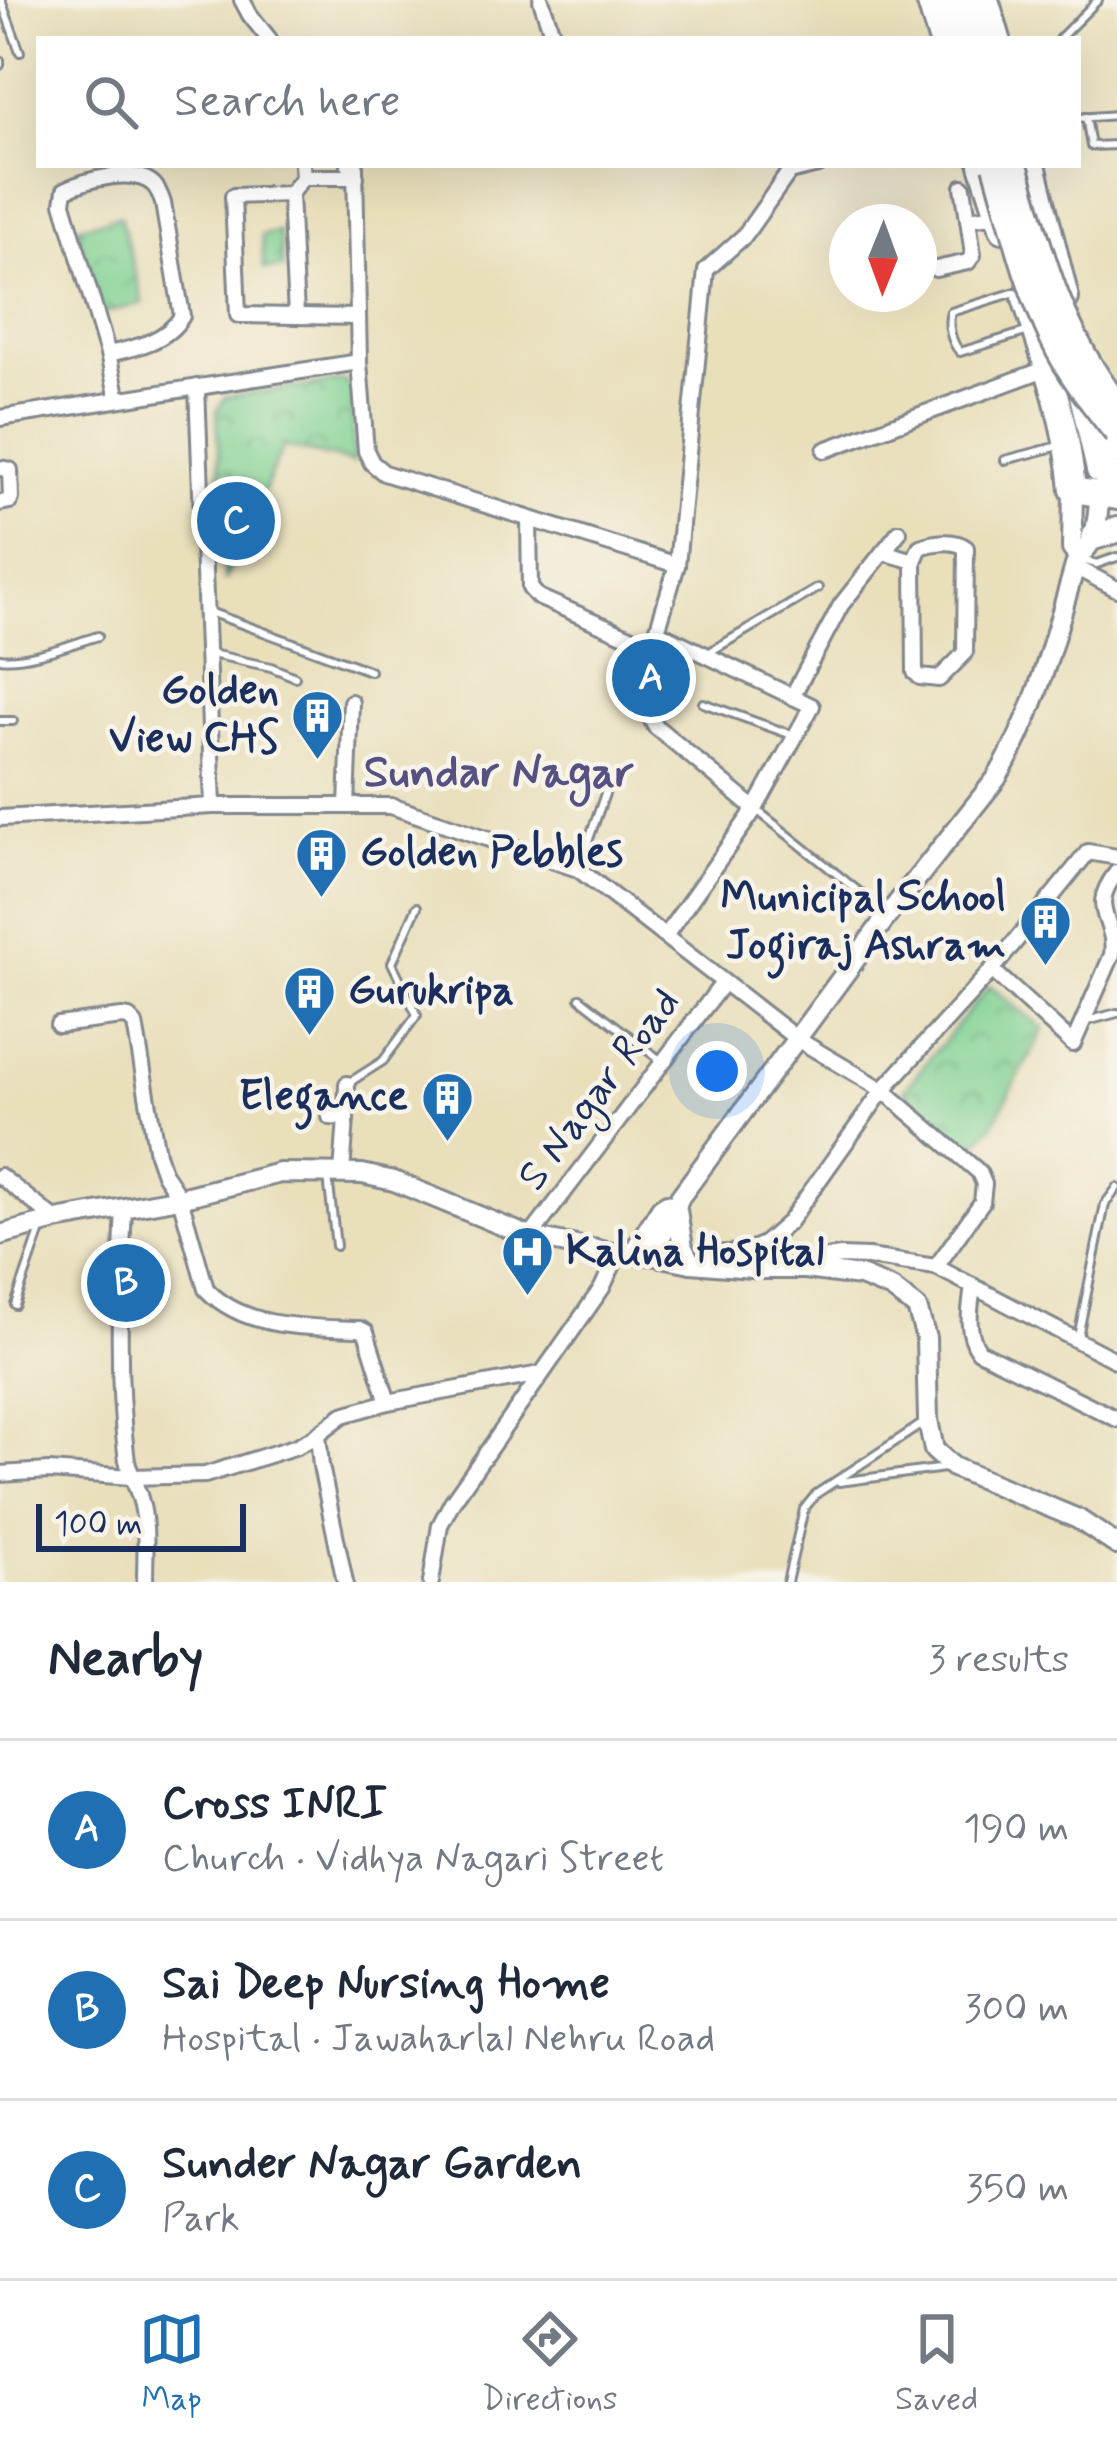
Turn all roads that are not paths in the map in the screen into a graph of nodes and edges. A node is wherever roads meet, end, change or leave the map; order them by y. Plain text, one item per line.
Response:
1 (242, 0) edge
2 (541, 0) edge
3 (929, 0) edge
4 (949, 0) edge
5 (967, 0) edge
6 (986, 0) edge
7 (1098, 0) edge
8 (1, 1) edge
9 (267, 36) edge
10 (553, 36) edge
11 (940, 36) edge
12 (959, 36) edge
13 (977, 36) edge
14 (997, 36) edge
15 (1062, 36) edge
16 (20, 52) dead end
17 (1117, 115) edge
18 (1082, 118) edge
19 (1117, 145) edge
20 (779, 168) edge
21 (806, 168) edge
22 (983, 168) edge
23 (997, 168) edge
24 (1016, 168) edge
25 (1034, 168) edge
26 (353, 169) edge
27 (303, 171) edge
28 (789, 172) junction
29 (963, 187) dead end
30 (290, 194) junction
31 (998, 215) junction
32 (968, 219) junction
33 (937, 269) edge
34 (1022, 290) junction
35 (1065, 293) junction
36 (296, 316) junction
37 (358, 317) junction
38 (1035, 329) junction
39 (108, 353) junction
40 (359, 362) junction
41 (1048, 368) junction
42 (197, 387) junction
43 (1117, 388) edge
44 (118, 399) junction
45 (1117, 405) edge
46 (0, 418) edge
47 (1117, 433) edge
48 (826, 450) dead end
49 (1005, 460) dead end
50 (1070, 466) junction
51 (0, 468) edge
52 (1110, 478) edge
53 (0, 503) edge
54 (529, 520) junction
55 (898, 532) dead end
56 (1088, 550) edge
57 (883, 552) junction
58 (1117, 557) edge
59 (914, 561) junction
60 (677, 565) junction
61 (818, 588) dead end
62 (1117, 589) edge
63 (206, 610) junction
64 (98, 636) dead end
65 (656, 639) junction
66 (207, 653) junction
67 (705, 655) junction
68 (0, 658) edge
69 (370, 671) dead end
70 (296, 676) dead end
71 (791, 697) junction
72 (351, 702) dead end
73 (703, 703) dead end
74 (0, 721) edge
75 (13, 721) dead end
76 (796, 736) junction
77 (606, 791) dead end
78 (213, 806) junction
79 (347, 806) junction
80 (755, 808) junction
81 (1, 819) edge
82 (1117, 857) edge
83 (578, 869) junction
84 (1117, 872) edge
85 (417, 907) dead end
86 (888, 915) junction
87 (665, 936) junction
88 (992, 970) junction
89 (723, 983) junction
90 (580, 998) dead end
91 (1117, 1013) edge
92 (1084, 1022) junction
93 (58, 1025) dead end
94 (797, 1039) junction
95 (663, 1062) junction
96 (347, 1084) joint
97 (883, 1090) junction
98 (335, 1174) junction
99 (0, 1176) edge
100 (1117, 1188) edge
101 (180, 1198) junction
102 (678, 1201) junction
103 (124, 1208) junction
104 (50, 1222) junction
105 (0, 1235) edge
106 (530, 1238) junction
107 (336, 1246) dead end
108 (634, 1254) junction
109 (700, 1264) junction
110 (936, 1267) junction
111 (805, 1269) junction
112 (973, 1286) junction
113 (15, 1305) dead end
114 (1078, 1340) junction
115 (1117, 1360) edge
116 (541, 1374) junction
117 (388, 1402) junction
118 (1117, 1419) edge
119 (928, 1420) junction
120 (318, 1434) junction
121 (952, 1467) junction
122 (0, 1474) edge
123 (131, 1477) junction
124 (836, 1482) junction
125 (1117, 1545) edge
126 (145, 1582) edge
127 (345, 1582) edge
128 (431, 1582) edge
129 (787, 1582) edge

1 - 9 street
2 - 10 street
3 - 11 highway
4 - 12 highway
5 - 13 highway
6 - 14 highway
7 - 15 lane
8 - 16 lane
17 - 18 lane
18 - 19 lane
20 - 28 street
21 - 28 street
22 - 31 highway
23 - 47 highway, bridge
24 - 45 highway, bridge
25 - 35 highway
26 - 27 street
26 - 37 street
27 - 30 street
28 - 60 street
29 - 32 street
30 - 36 street
30 - 36 street
31 - 32 street
31 - 34 highway
32 - 33 street
34 - 38 highway
34 - 38 lane
35 - 43 highway
35 - 52 highway
36 - 37 street
37 - 40 street
38 - 41 highway
39 - 39 street
39 - 44 street
40 - 42 street
40 - 54 street
41 - 48 street
41 - 50 highway
42 - 44 street
42 - 63 street
44 - 46 street
49 - 50 lane
50 - 52 highway
50 - 56 main road
51 - 53 street
52 - 56 main road
54 - 60 street
54 - 65 street
55 - 57 street
56 - 58 lane
56 - 62 street
56 - 86 main road
57 - 59 street
57 - 71 street
59 - 59 street
60 - 65 street
61 - 67 lane
63 - 66 street
63 - 69 lane
64 - 68 lane
65 - 67 street
65 - 80 street
66 - 70 lane
66 - 78 street
67 - 71 street
71 - 76 street
72 - 79 street
73 - 76 lane
74 - 75 lane
76 - 80 street
77 - 83 lane
78 - 79 street
78 - 81 street
79 - 83 street
80 - 86 lane
80 - 87 street
82 - 88 street
83 - 87 street
84 - 92 street
85 - 96 lane
86 - 94 main road
87 - 89 street
88 - 92 street
88 - 97 street
89 - 94 street
89 - 95 street, S Nagar Road
90 - 95 lane
91 - 92 lane
93 - 101 street
94 - 97 street
94 - 102 main road
95 - 106 street, S Nagar Road
96 - 98 street
97 - 109 street
97 - 110 street
98 - 101 main road
98 - 106 main road
98 - 107 lane
99 - 104 street
100 - 114 lane
101 - 103 main road
101 - 117 street
102 - 108 main road
102 - 109 main road
103 - 104 main road
103 - 123 street
104 - 105 main road
104 - 113 lane
106 - 108 main road
108 - 109 main road
108 - 116 street
109 - 111 main road
110 - 111 street
110 - 112 street
111 - 119 main road
112 - 114 street
112 - 118 street
114 - 115 street
116 - 117 street
116 - 128 street
117 - 120 street
119 - 121 main road
119 - 124 lane
120 - 123 street
120 - 127 street
121 - 124 lane
121 - 125 main road
122 - 123 street
123 - 126 street
124 - 129 lane

